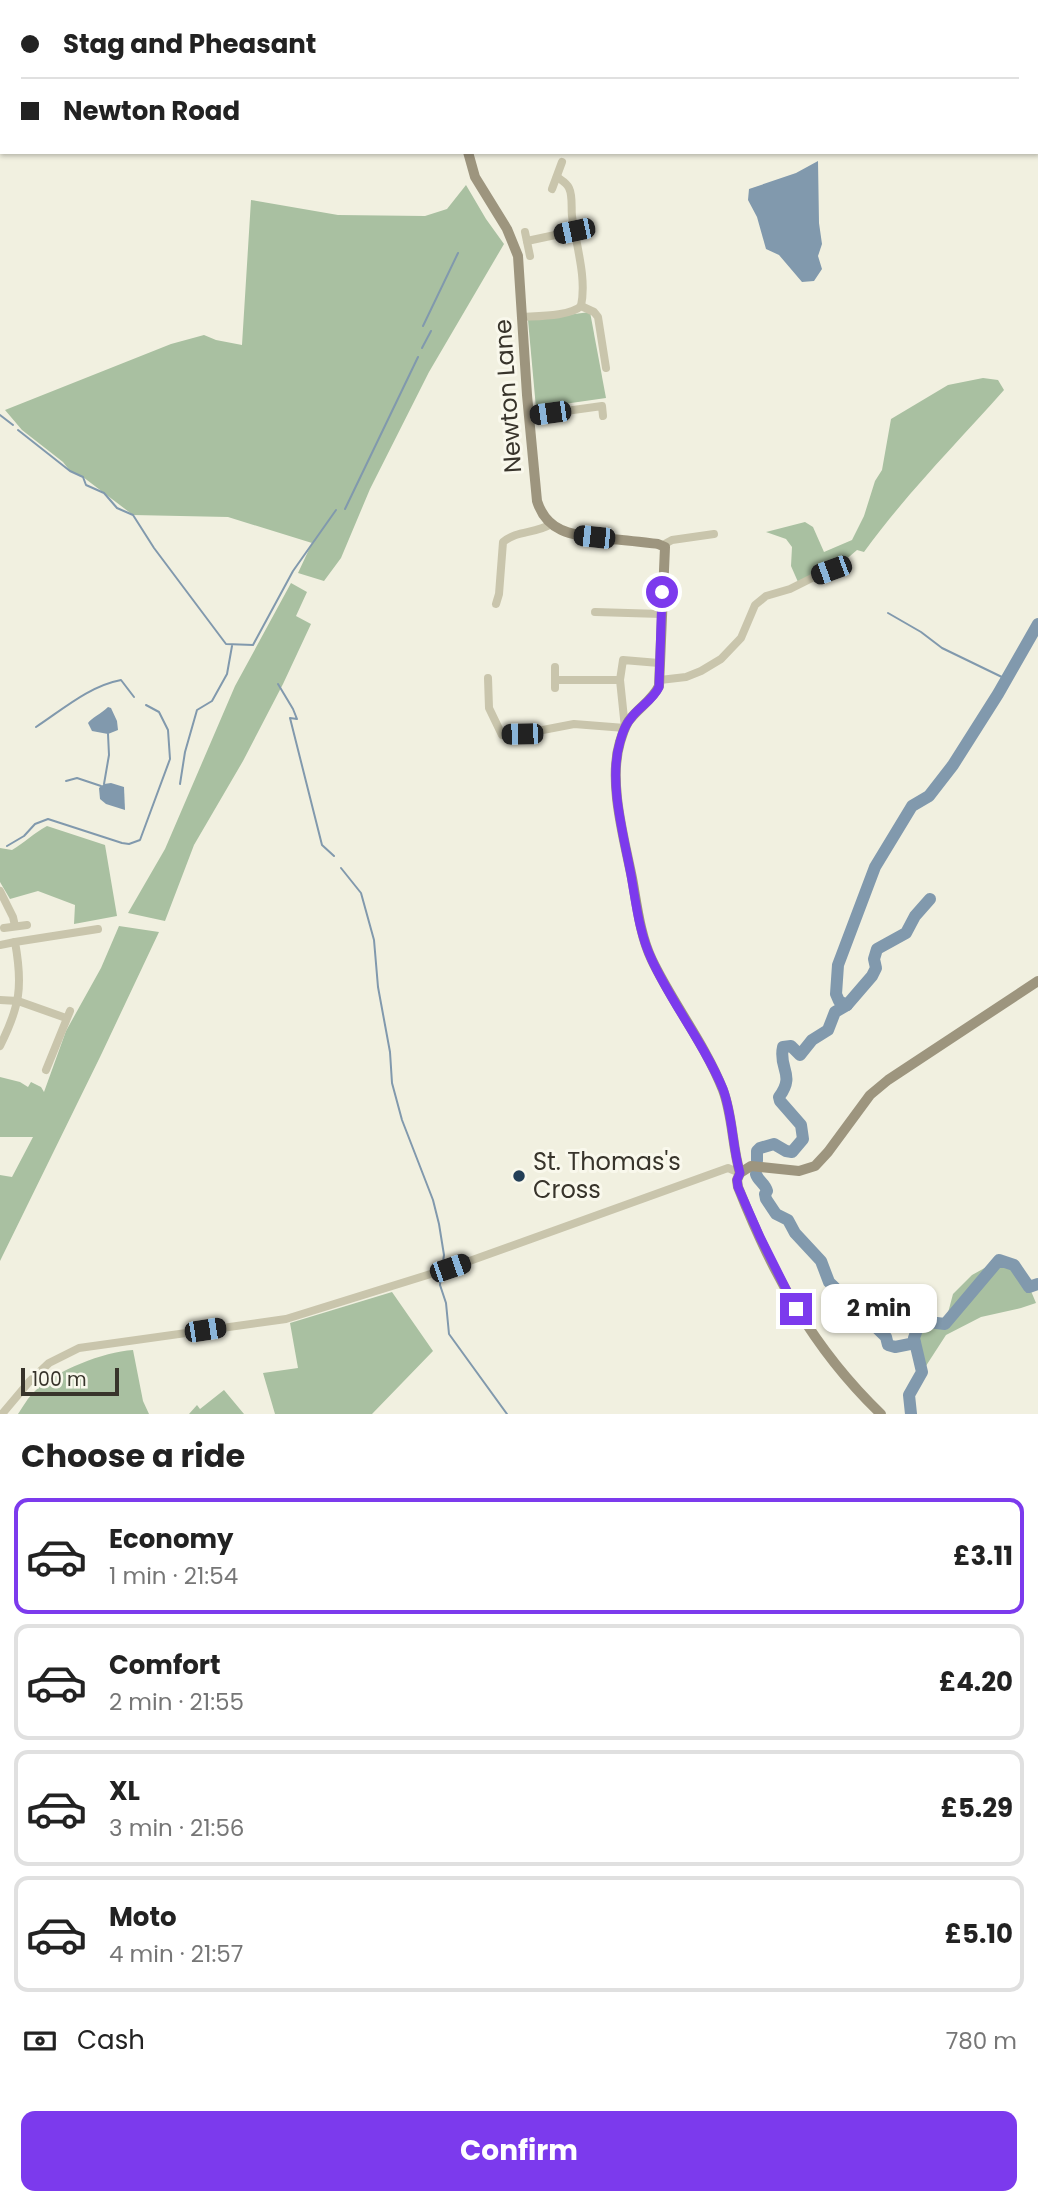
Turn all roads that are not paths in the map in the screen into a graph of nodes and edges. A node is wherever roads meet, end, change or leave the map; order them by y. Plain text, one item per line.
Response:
1 (469, 154) edge
2 (562, 162) dead end
3 (557, 177) junction
4 (552, 189) dead end
5 (574, 231) junction
6 (525, 232) dead end
7 (527, 241) junction
8 (530, 256) dead end
9 (581, 306) junction
10 (523, 317) junction
11 (606, 368) dead end
12 (530, 416) junction
13 (603, 416) dead end
14 (551, 523) junction
15 (714, 534) dead end
16 (664, 547) junction
17 (842, 567) dead end
18 (496, 604) dead end
19 (595, 612) dead end
20 (661, 614) junction
21 (659, 663) junction
22 (555, 667) dead end
23 (488, 678) dead end
24 (620, 680) junction
25 (660, 680) junction
26 (625, 728) junction
27 (0, 891) edge
28 (27, 925) dead end
29 (15, 926) junction
30 (4, 928) dead end
31 (98, 929) dead end
32 (15, 942) junction
33 (0, 945) edge
34 (1038, 981) edge
35 (0, 1000) edge
36 (18, 1001) junction
37 (0, 1046) edge
38 (46, 1070) dead end
39 (740, 1173) junction
40 (2, 1414) edge
41 (881, 1414) edge

1 - 10 street, Newton Lane
2 - 3 street
3 - 4 street
3 - 5 street
5 - 7 street
5 - 9 street
6 - 7 street
7 - 8 street
9 - 10 street
9 - 11 street
10 - 12 street, Newton Lane
12 - 13 street
12 - 14 street, Newton Lane
14 - 16 street
14 - 18 street
15 - 16 street
16 - 20 street
17 - 25 street
19 - 20 street
20 - 21 street
21 - 24 street
21 - 25 street
22 - 24 street
23 - 26 street
24 - 26 street
25 - 26 street
26 - 39 street
27 - 29 street
28 - 29 street
29 - 30 street
31 - 32 street
32 - 33 street
32 - 36 street
34 - 39 street
35 - 36 street
36 - 37 street
36 - 38 street
39 - 40 street
39 - 41 street

